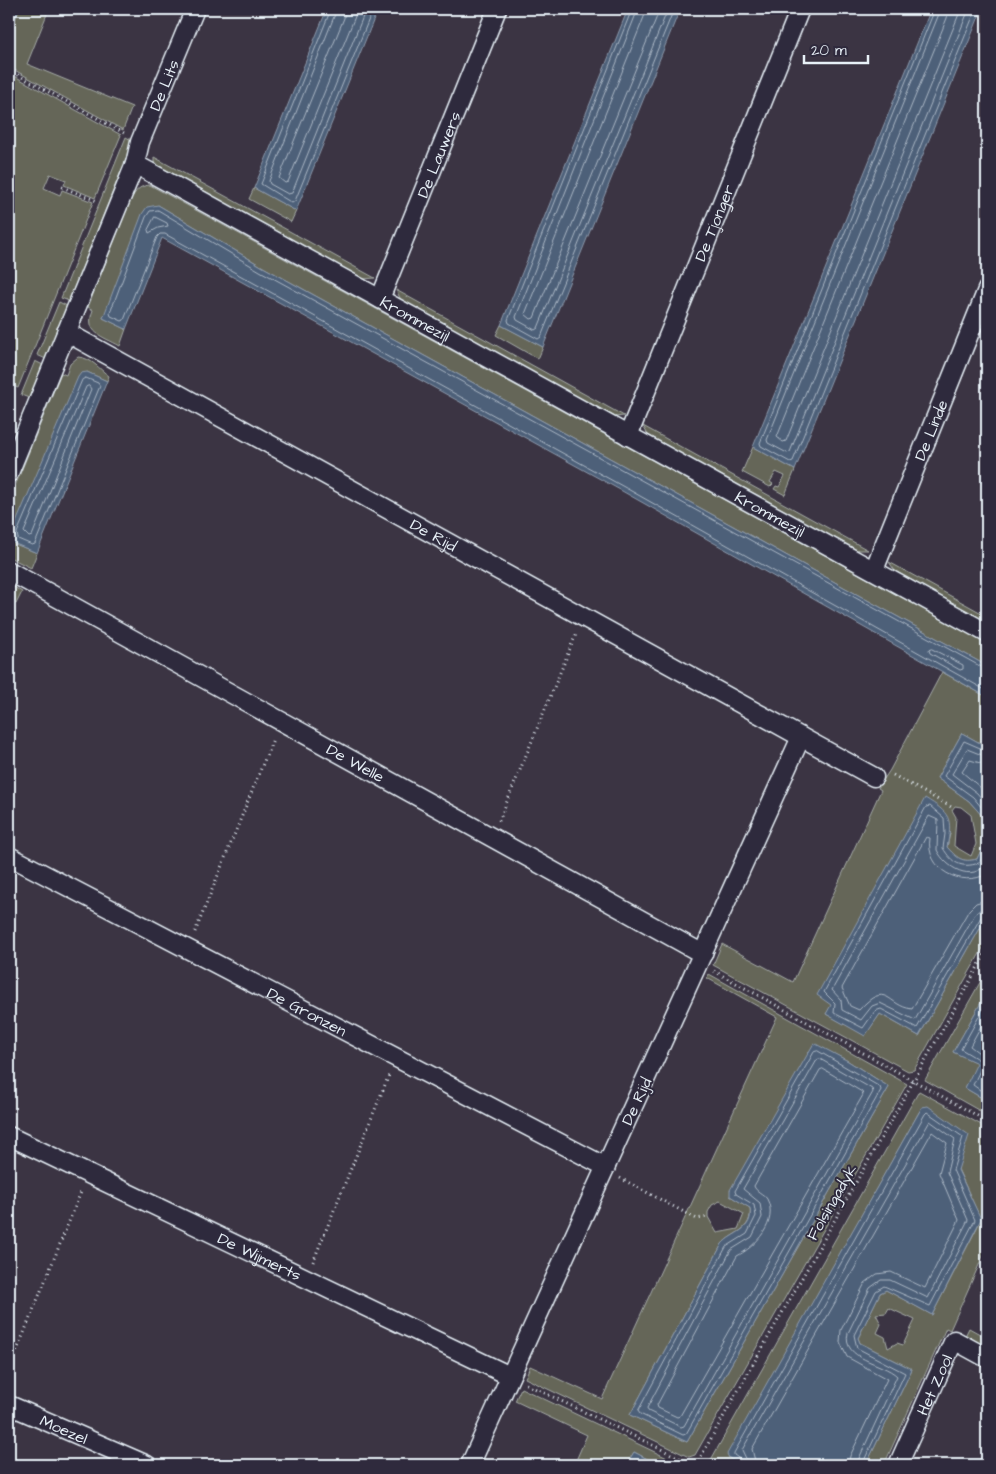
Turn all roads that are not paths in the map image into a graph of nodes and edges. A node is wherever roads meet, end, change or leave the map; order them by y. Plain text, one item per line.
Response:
1 (195, 9) edge
2 (497, 9) edge
3 (800, 9) edge
4 (135, 164) junction
5 (987, 290) edge
6 (380, 299) junction
7 (66, 332) junction
8 (628, 436) junction
9 (9, 473) edge
10 (874, 570) junction
11 (9, 571) edge
12 (987, 633) edge
13 (801, 737) junction
14 (874, 777) road end
15 (9, 856) edge
16 (701, 958) junction
17 (9, 1136) edge
18 (606, 1168) junction
19 (987, 1358) edge
20 (510, 1376) junction
21 (9, 1405) edge
22 (147, 1465) edge
23 (470, 1465) edge
24 (898, 1465) edge

1 - 4 street, De Lits
2 - 6 street, De Lauwers
3 - 8 street, De Tjonger
4 - 6 street, Krommezijl
4 - 7 street
5 - 10 street, De Linde
6 - 8 street, Krommezijl
7 - 9 street
7 - 13 street, De Rijd
8 - 10 street, Krommezijl
10 - 12 street, Krommezijl
11 - 16 street, De Welle
13 - 14 street, De Rijd
13 - 16 street, De Rijd
15 - 18 street, De Gronzen
16 - 18 street, De Rijd
17 - 20 street, De Wijmerts
18 - 20 street, De Rijd
19 - 24 street, Het Zool
20 - 23 street, De Rijd
21 - 22 street, Moezel

